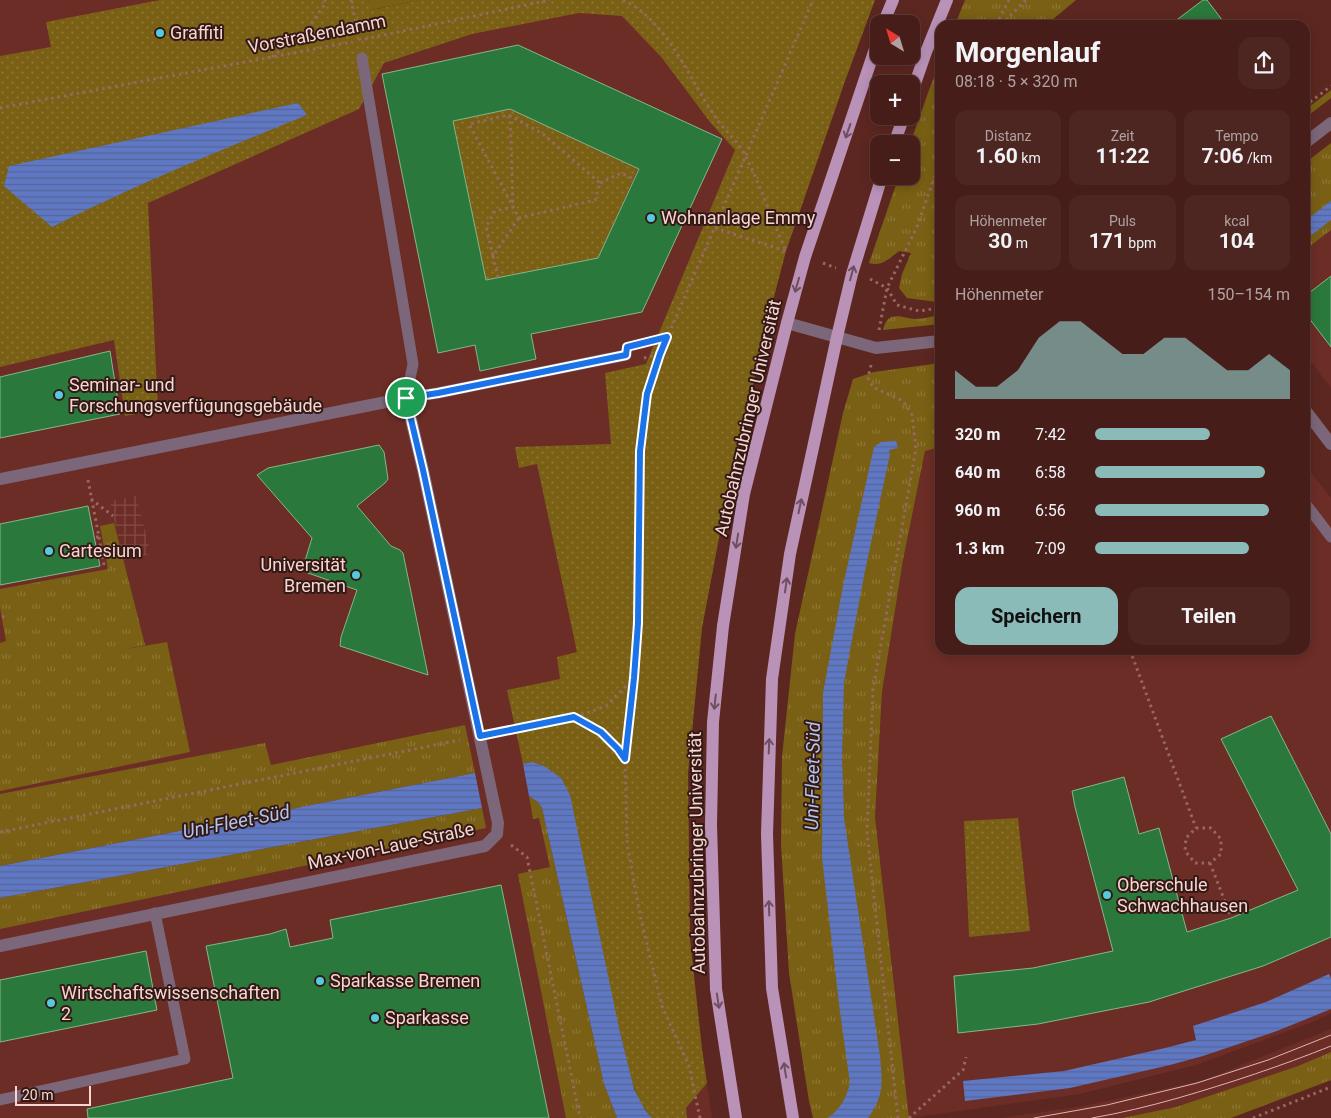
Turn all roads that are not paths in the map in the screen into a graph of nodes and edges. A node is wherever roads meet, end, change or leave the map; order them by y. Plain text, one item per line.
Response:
1 (893, 0) edge
2 (947, 0) edge
3 (887, 15) edge
4 (939, 20) edge
5 (935, 30) edge
6 (362, 58) dead end
7 (870, 64) edge
8 (918, 75) edge
9 (1331, 123) edge
10 (1310, 139) edge
11 (879, 185) edge
12 (786, 323) junction
13 (837, 337) junction
14 (935, 342) edge
15 (626, 355) road end
16 (406, 398) junction
17 (1310, 417) edge
18 (1331, 444) edge
19 (0, 480) edge
20 (1310, 510) edge
21 (1331, 537) edge
22 (154, 913) junction
23 (0, 946) edge
24 (0, 1100) edge
25 (736, 1118) edge
26 (793, 1118) edge

1 - 3 main road
2 - 4 main road
5 - 8 main road
6 - 16 lane
7 -> 12 main road, Autobahnzubringer Universität
9 - 10 street
13 -> 11 main road
12 - 13 street
12 -> 25 main road, Autobahnzubringer Universität
13 - 14 street
26 -> 13 main road
15 - 16 lane
16 - 19 street
16 - 22 street, Max-von-Laue-Straße
17 - 18 street
20 - 21 lane
22 - 23 street, Max-von-Laue-Straße
22 - 24 lane

